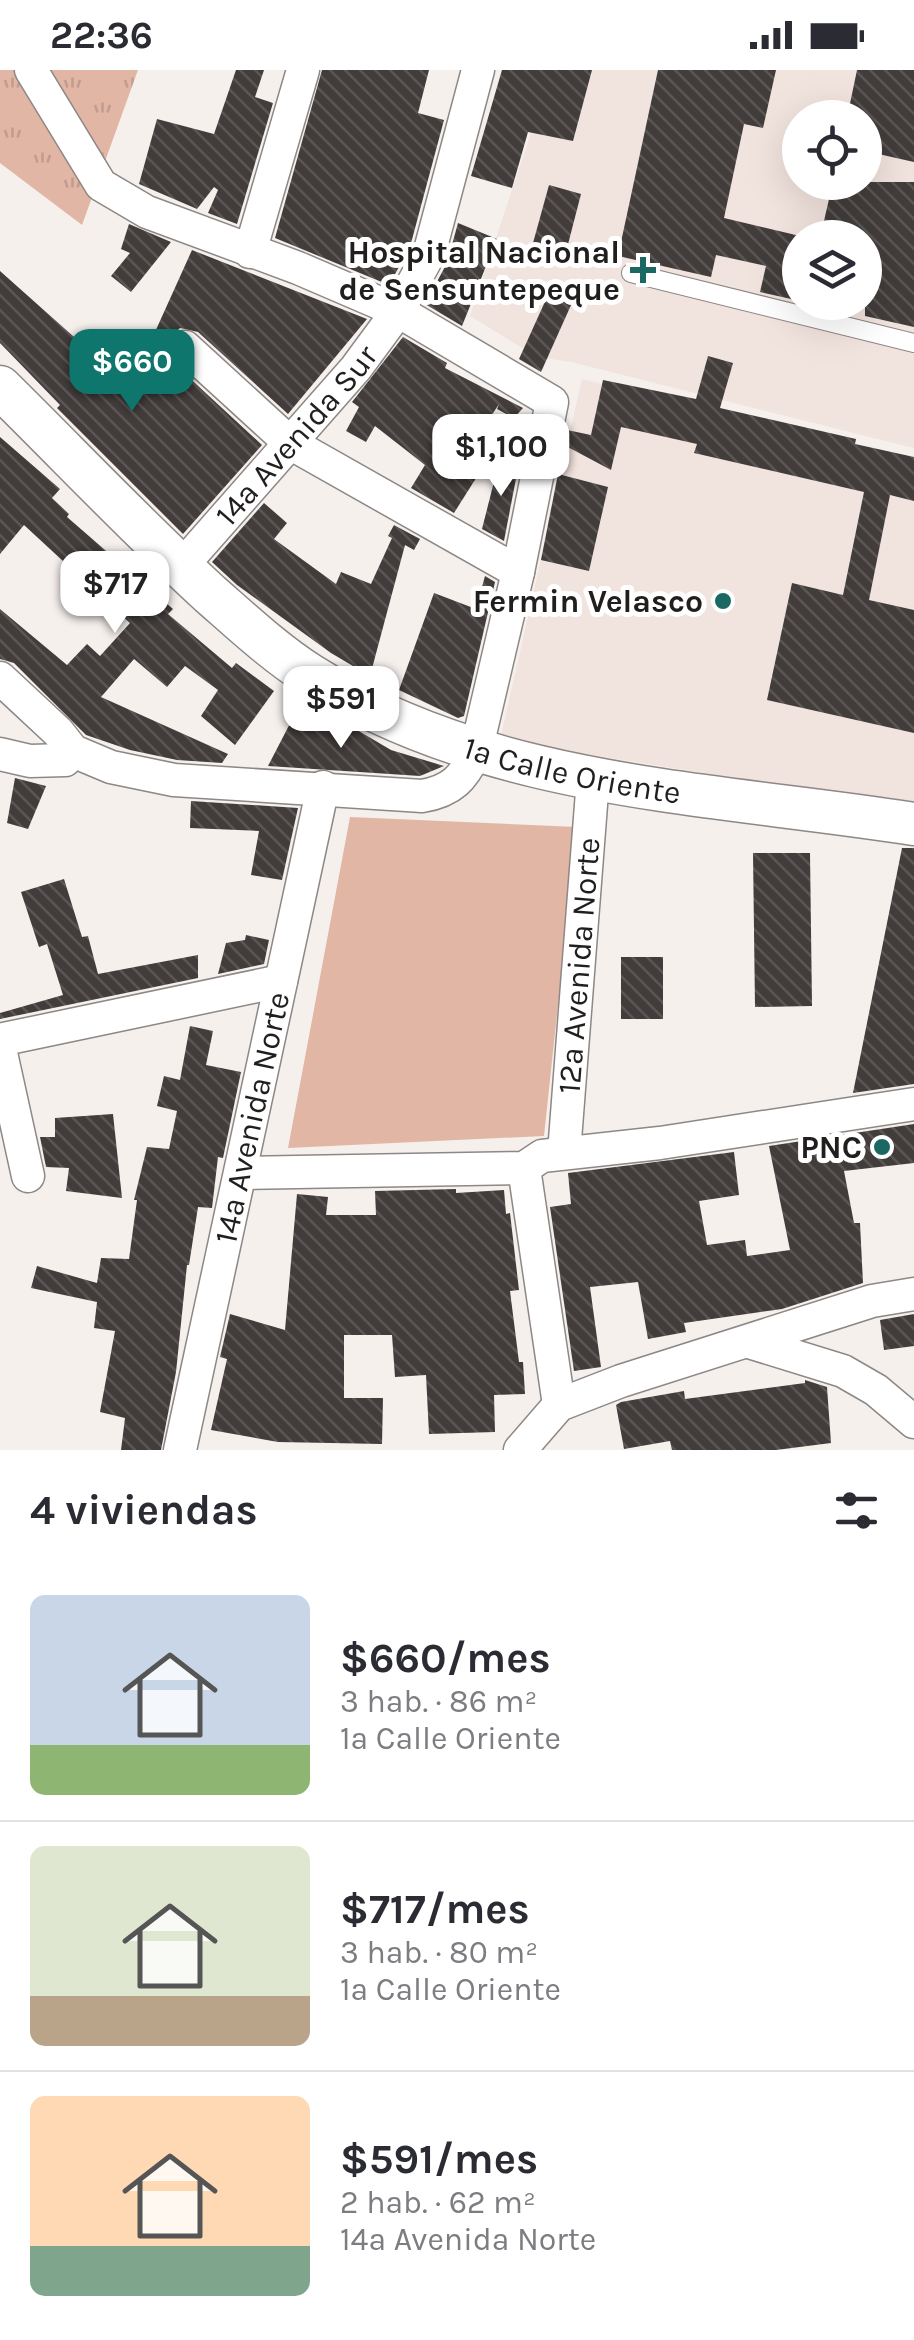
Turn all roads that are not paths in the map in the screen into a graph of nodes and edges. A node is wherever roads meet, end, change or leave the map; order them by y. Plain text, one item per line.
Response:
1 (31, 70) edge
2 (303, 70) edge
3 (478, 70) edge
4 (250, 252) junction
5 (631, 273) dead end
6 (398, 311) junction
7 (914, 343) edge
8 (185, 347) dead end
9 (0, 387) edge
10 (290, 443) junction
11 (181, 567) junction
12 (518, 572) junction
13 (0, 678) edge
14 (73, 750) junction
15 (476, 751) junction
16 (0, 754) edge
17 (594, 779) junction
18 (323, 787) junction
19 (914, 824) edge
20 (281, 981) junction
21 (914, 1104) edge
22 (564, 1153) junction
23 (524, 1168) junction
24 (240, 1173) junction
25 (28, 1176) dead end
26 (914, 1294) edge
27 (749, 1342) junction
28 (559, 1405) junction
29 (914, 1422) edge
30 (180, 1450) edge
31 (520, 1450) edge

1 - 4 street
2 - 4 street
3 - 6 street, 14a Avenida Sur
4 - 6 street
5 - 7 lane
6 - 10 street, 14a Avenida Sur
6 - 12 street
8 - 10 street
9 - 11 street, 1a Calle Oriente
10 - 11 street, 14a Avenida Sur
10 - 12 street
11 - 15 street, 1a Calle Oriente
12 - 15 street
13 - 14 street
14 - 16 street
14 - 18 street
15 - 17 street, 1a Calle Oriente
15 - 18 street
17 - 19 street, 1a Calle Oriente
17 - 22 street, 12a Avenida Norte
18 - 20 street, 14a Avenida Norte
20 - 24 street, 14a Avenida Norte
20 - 25 street
21 - 22 street
22 - 23 street
23 - 24 street
23 - 28 street
24 - 30 street, 14a Avenida Norte
26 - 27 street
27 - 28 street
27 - 29 street
28 - 31 street

